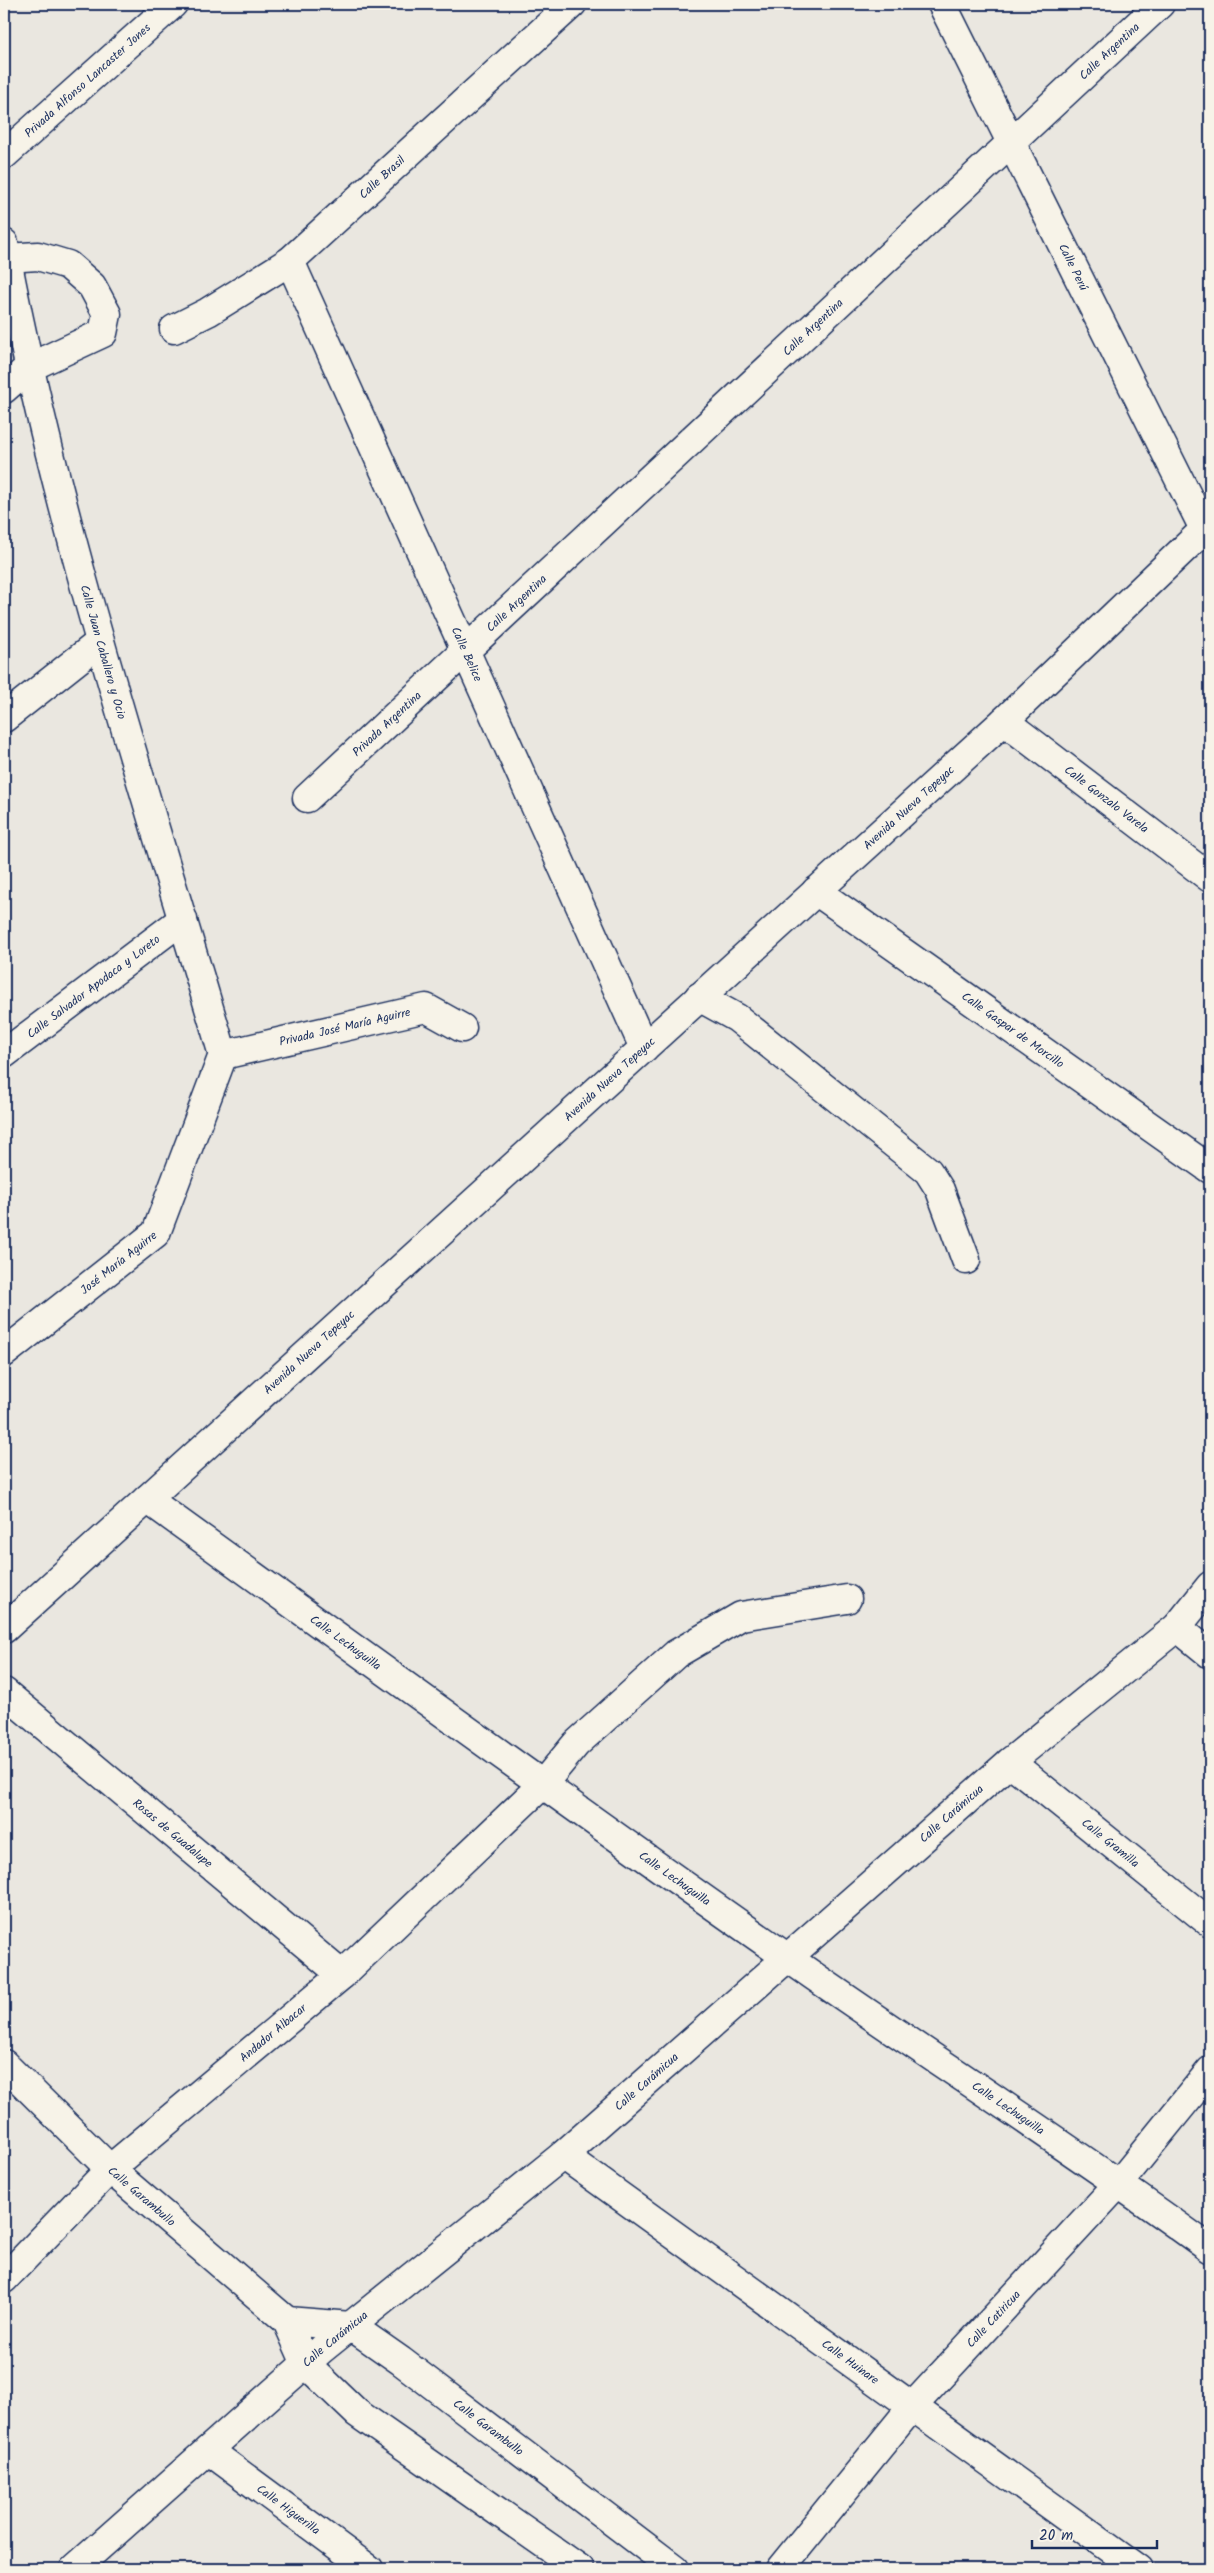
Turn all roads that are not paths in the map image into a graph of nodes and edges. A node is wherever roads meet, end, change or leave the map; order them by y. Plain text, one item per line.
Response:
1 (173, 4) edge
2 (572, 4) edge
3 (942, 4) edge
4 (1160, 4) edge
5 (1011, 142) junction
6 (4, 156) edge
7 (5, 250) edge
8 (290, 261) junction
9 (10, 314) edge
10 (174, 329) dead end
11 (28, 368) junction
12 (4, 389) edge
13 (1208, 529) edge
14 (100, 642) junction
15 (466, 650) junction
16 (4, 718) edge
17 (1004, 720) junction
18 (307, 798) dead end
19 (1210, 878) edge
20 (816, 891) junction
21 (183, 919) junction
22 (699, 997) junction
23 (462, 1028) dead end
24 (644, 1048) junction
25 (4, 1054) edge
26 (223, 1055) junction
27 (1210, 1169) edge
28 (966, 1260) dead end
29 (4, 1353) edge
30 (147, 1499) junction
31 (1210, 1586) edge
32 (847, 1599) dead end
33 (1177, 1627) junction
34 (4, 1629) edge
35 (1210, 1654) edge
36 (4, 1692) edge
37 (1010, 1762) junction
38 (542, 1784) junction
39 (1210, 1923) edge
40 (788, 1958) junction
41 (342, 1975) junction
42 (4, 2064) edge
43 (1210, 2071) edge
44 (563, 2154) junction
45 (110, 2169) junction
46 (1120, 2182) junction
47 (1210, 2249) edge
48 (4, 2279) edge
49 (287, 2321) junction
50 (351, 2326) junction
51 (306, 2364) junction
52 (911, 2408) junction
53 (208, 2450) junction
54 (74, 2569) edge
55 (369, 2569) edge
56 (580, 2569) edge
57 (675, 2569) edge
58 (780, 2569) edge
59 (1138, 2569) edge

1 - 6 street, Privada Alfonso Lancaster Jones
2 - 8 street, Calle Brasil
3 - 5 street, Calle Perú
4 - 5 street, Calle Argentina
5 - 13 street, Calle Perú
5 - 15 street, Calle Argentina
7 - 9 street, Calle Juan Caballero y Ocio
7 - 11 street
8 - 10 street, Calle Brasil
8 - 15 street, Calle Belice
9 - 11 street, Calle Juan Caballero y Ocio
11 - 12 street
11 - 14 street, Calle Juan Caballero y Ocio
13 - 17 street, Avenida Nueva Tepeyac
14 - 16 street
14 - 21 street, Calle Juan Caballero y Ocio
15 - 18 street, Privada Argentina
15 - 24 street, Calle Belice
17 - 19 street, Calle Gonzalo Varela
17 - 20 street, Avenida Nueva Tepeyac
20 - 22 street, Avenida Nueva Tepeyac
20 - 27 street, Calle Gaspar de Morcillo
21 - 25 street, Calle Salvador Apodaca y Loreto
21 - 26 street, Calle Juan Caballero y Ocio
22 - 24 street, Avenida Nueva Tepeyac
22 - 28 street
23 - 26 street, Privada José María Aguirre
24 - 30 street, Avenida Nueva Tepeyac
26 - 29 street, José María Aguirre
30 - 34 street, Avenida Nueva Tepeyac
30 - 38 street, Calle Lechuguilla
31 - 33 street, Calle Carámicua
32 - 38 street, Andador Albacar
33 - 35 street
33 - 37 street, Calle Carámicua
36 - 41 street, Rosas de Guadalupe
37 - 39 street, Calle Gramilla
37 - 40 street, Calle Carámicua
38 - 40 street, Calle Lechuguilla
38 - 41 street, Andador Albacar
40 - 44 street, Calle Carámicua
40 - 46 street, Calle Lechuguilla
41 - 45 street, Andador Albacar
42 - 45 street, Calle Garambullo
43 - 46 street, Calle Catiricua
44 - 50 street, Calle Carámicua
44 - 52 street, Calle Huinare
45 - 48 street, Andador Albacar
45 - 49 street, Calle Garambullo
46 - 47 street, Calle Lechuguilla
46 - 52 street, Calle Catiricua
49 - 50 street
49 - 51 street, Calle Garambullo
50 - 51 street, Calle Carámicua
50 - 57 street, Calle Garambullo
51 - 53 street, Calle Carámicua
51 - 56 street, Calle Garambullo
52 - 58 street, Calle Catiricua
52 - 59 street, Calle Huinare
53 - 54 street, Calle Carámicua
53 - 55 street, Calle Higuerilla

